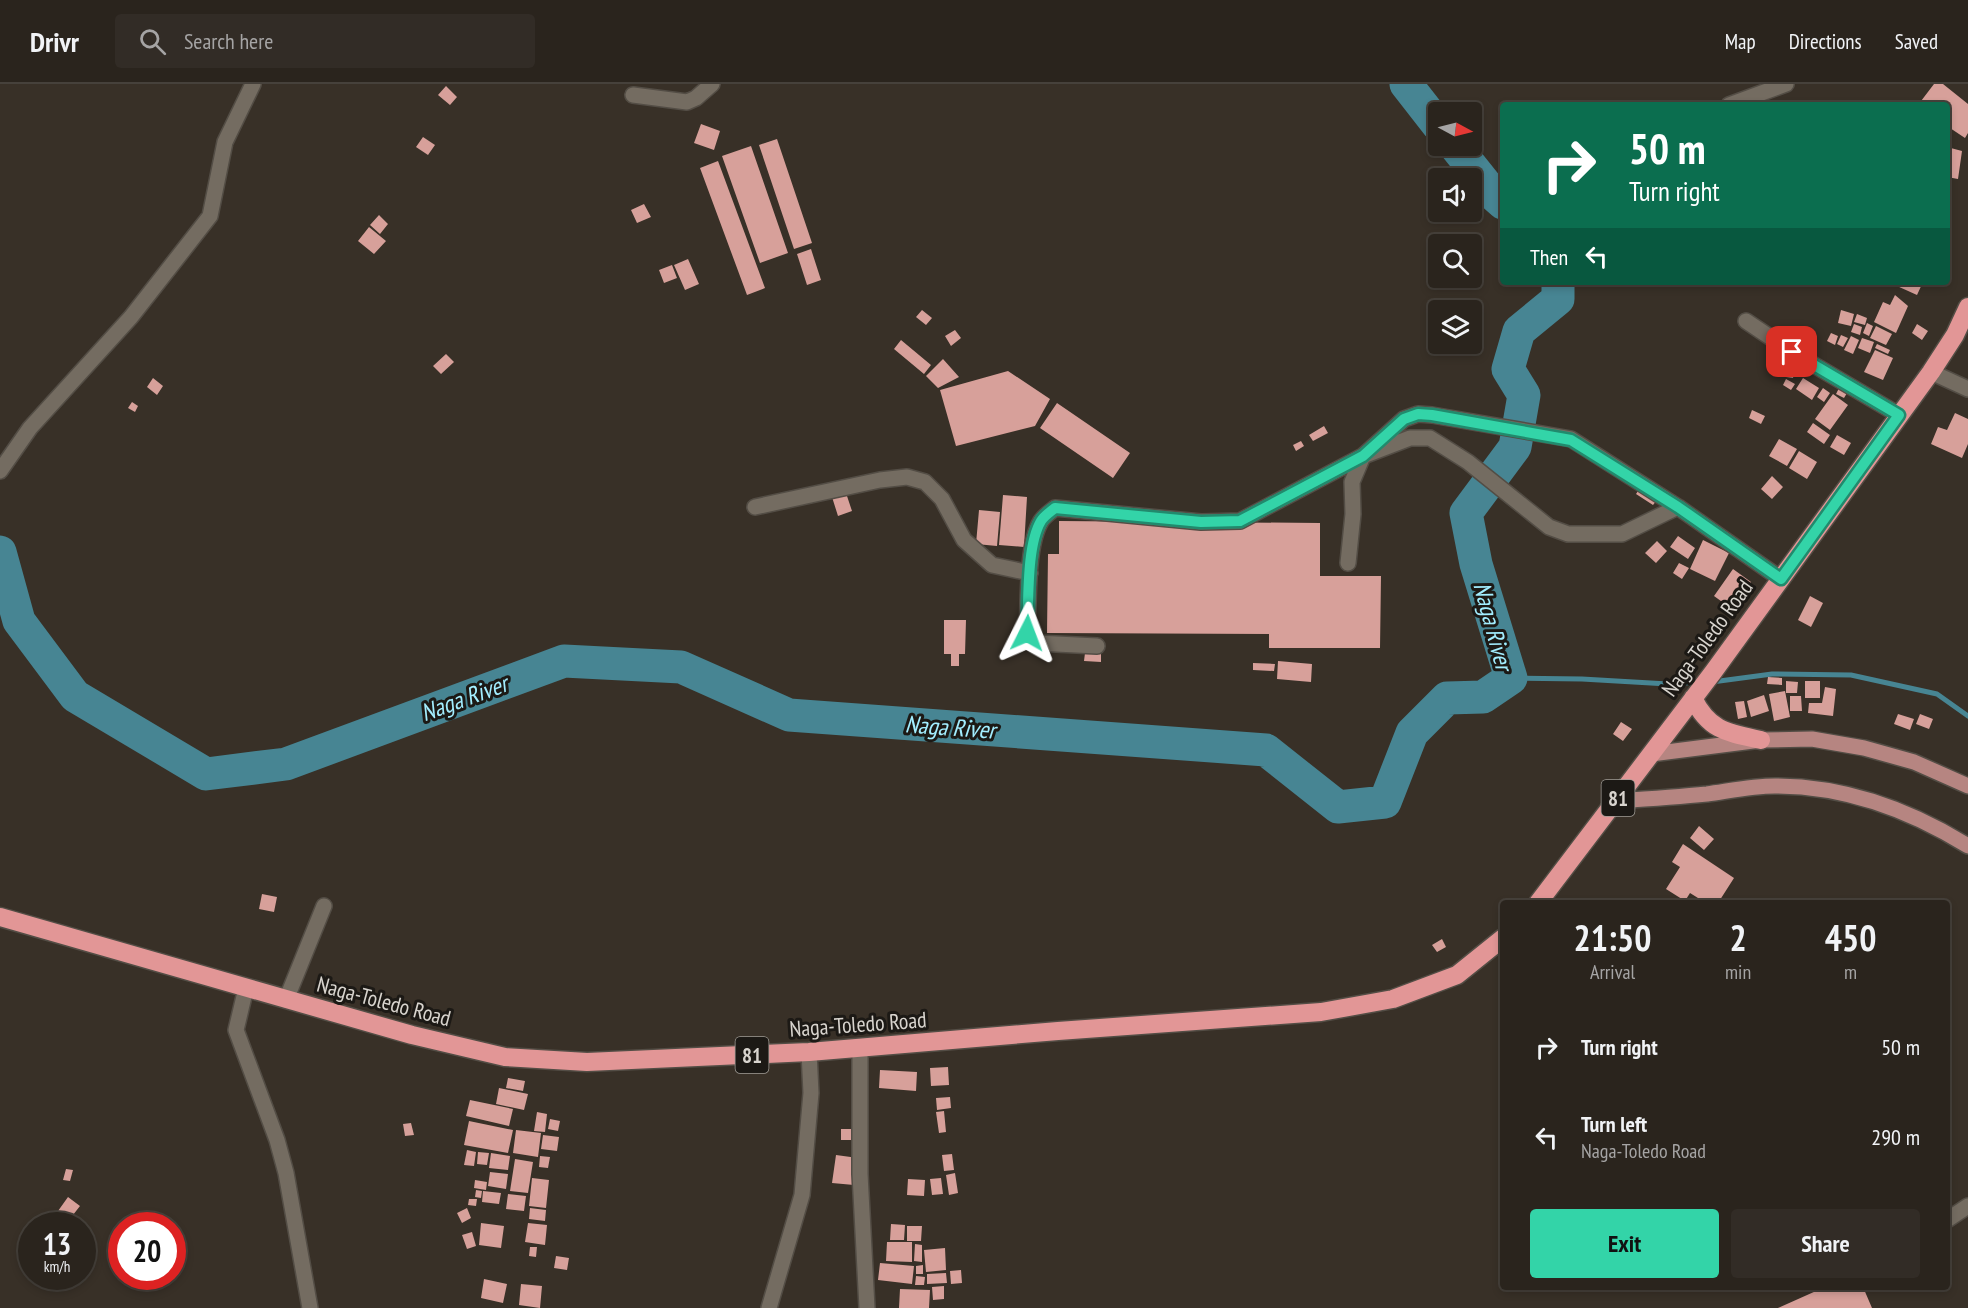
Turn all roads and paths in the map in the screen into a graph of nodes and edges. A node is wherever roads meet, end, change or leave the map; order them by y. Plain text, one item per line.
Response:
1 (253, 84) edge
2 (712, 84) edge
3 (1786, 84) edge
4 (1750, 90) edge
5 (633, 95) dead end
6 (1733, 102) edge
7 (1968, 307) edge
8 (1746, 321) dead end
9 (1931, 372) junction
10 (1968, 389) edge
11 (1899, 415) junction
12 (1363, 456) junction
13 (0, 471) edge
14 (755, 507) dead end
15 (1678, 507) junction
16 (1348, 563) dead end
17 (1030, 573) junction
18 (1781, 579) junction
19 (1097, 646) dead end
20 (1696, 695) junction
21 (1761, 740) junction
22 (1651, 754) junction
23 (1968, 786) edge
24 (1616, 801) junction
25 (1968, 846) edge
26 (1540, 900) edge
27 (324, 906) dead end
28 (0, 917) edge
29 (1500, 941) edge
30 (246, 988) junction
31 (286, 1000) junction
32 (860, 1048) junction
33 (809, 1052) junction
34 (1968, 1206) edge
35 (1950, 1218) edge
36 (310, 1308) edge
37 (769, 1308) edge
38 (867, 1308) edge

1 - 13 street
2 - 5 street
3 - 4 street
4 - 6 street
7 - 9 highway, Naga-Toledo Road / 81
8 - 11 street
9 - 10 street
9 - 11 highway, Naga-Toledo Road / 81
11 - 18 highway, Naga-Toledo Road / 81
12 - 15 street
12 - 15 street
12 - 16 street
12 - 17 street
14 - 17 street
15 - 18 street
17 - 19 street
18 - 20 highway, Naga-Toledo Road / 81
20 - 21 highway
20 - 22 highway, Naga-Toledo Road / 81
21 - 22 main road
21 - 23 main road
22 - 24 highway, Naga-Toledo Road / 81
24 - 25 main road
24 - 26 highway, Naga-Toledo Road / 81
27 - 31 street
28 - 30 highway, Naga-Toledo Road / 81
29 - 32 highway, Naga-Toledo Road / 81
30 - 31 highway, Naga-Toledo Road / 81
30 - 36 street
31 - 33 highway, Naga-Toledo Road / 81
32 - 33 highway, Naga-Toledo Road / 81
32 - 38 street
33 - 37 street
34 - 35 street

